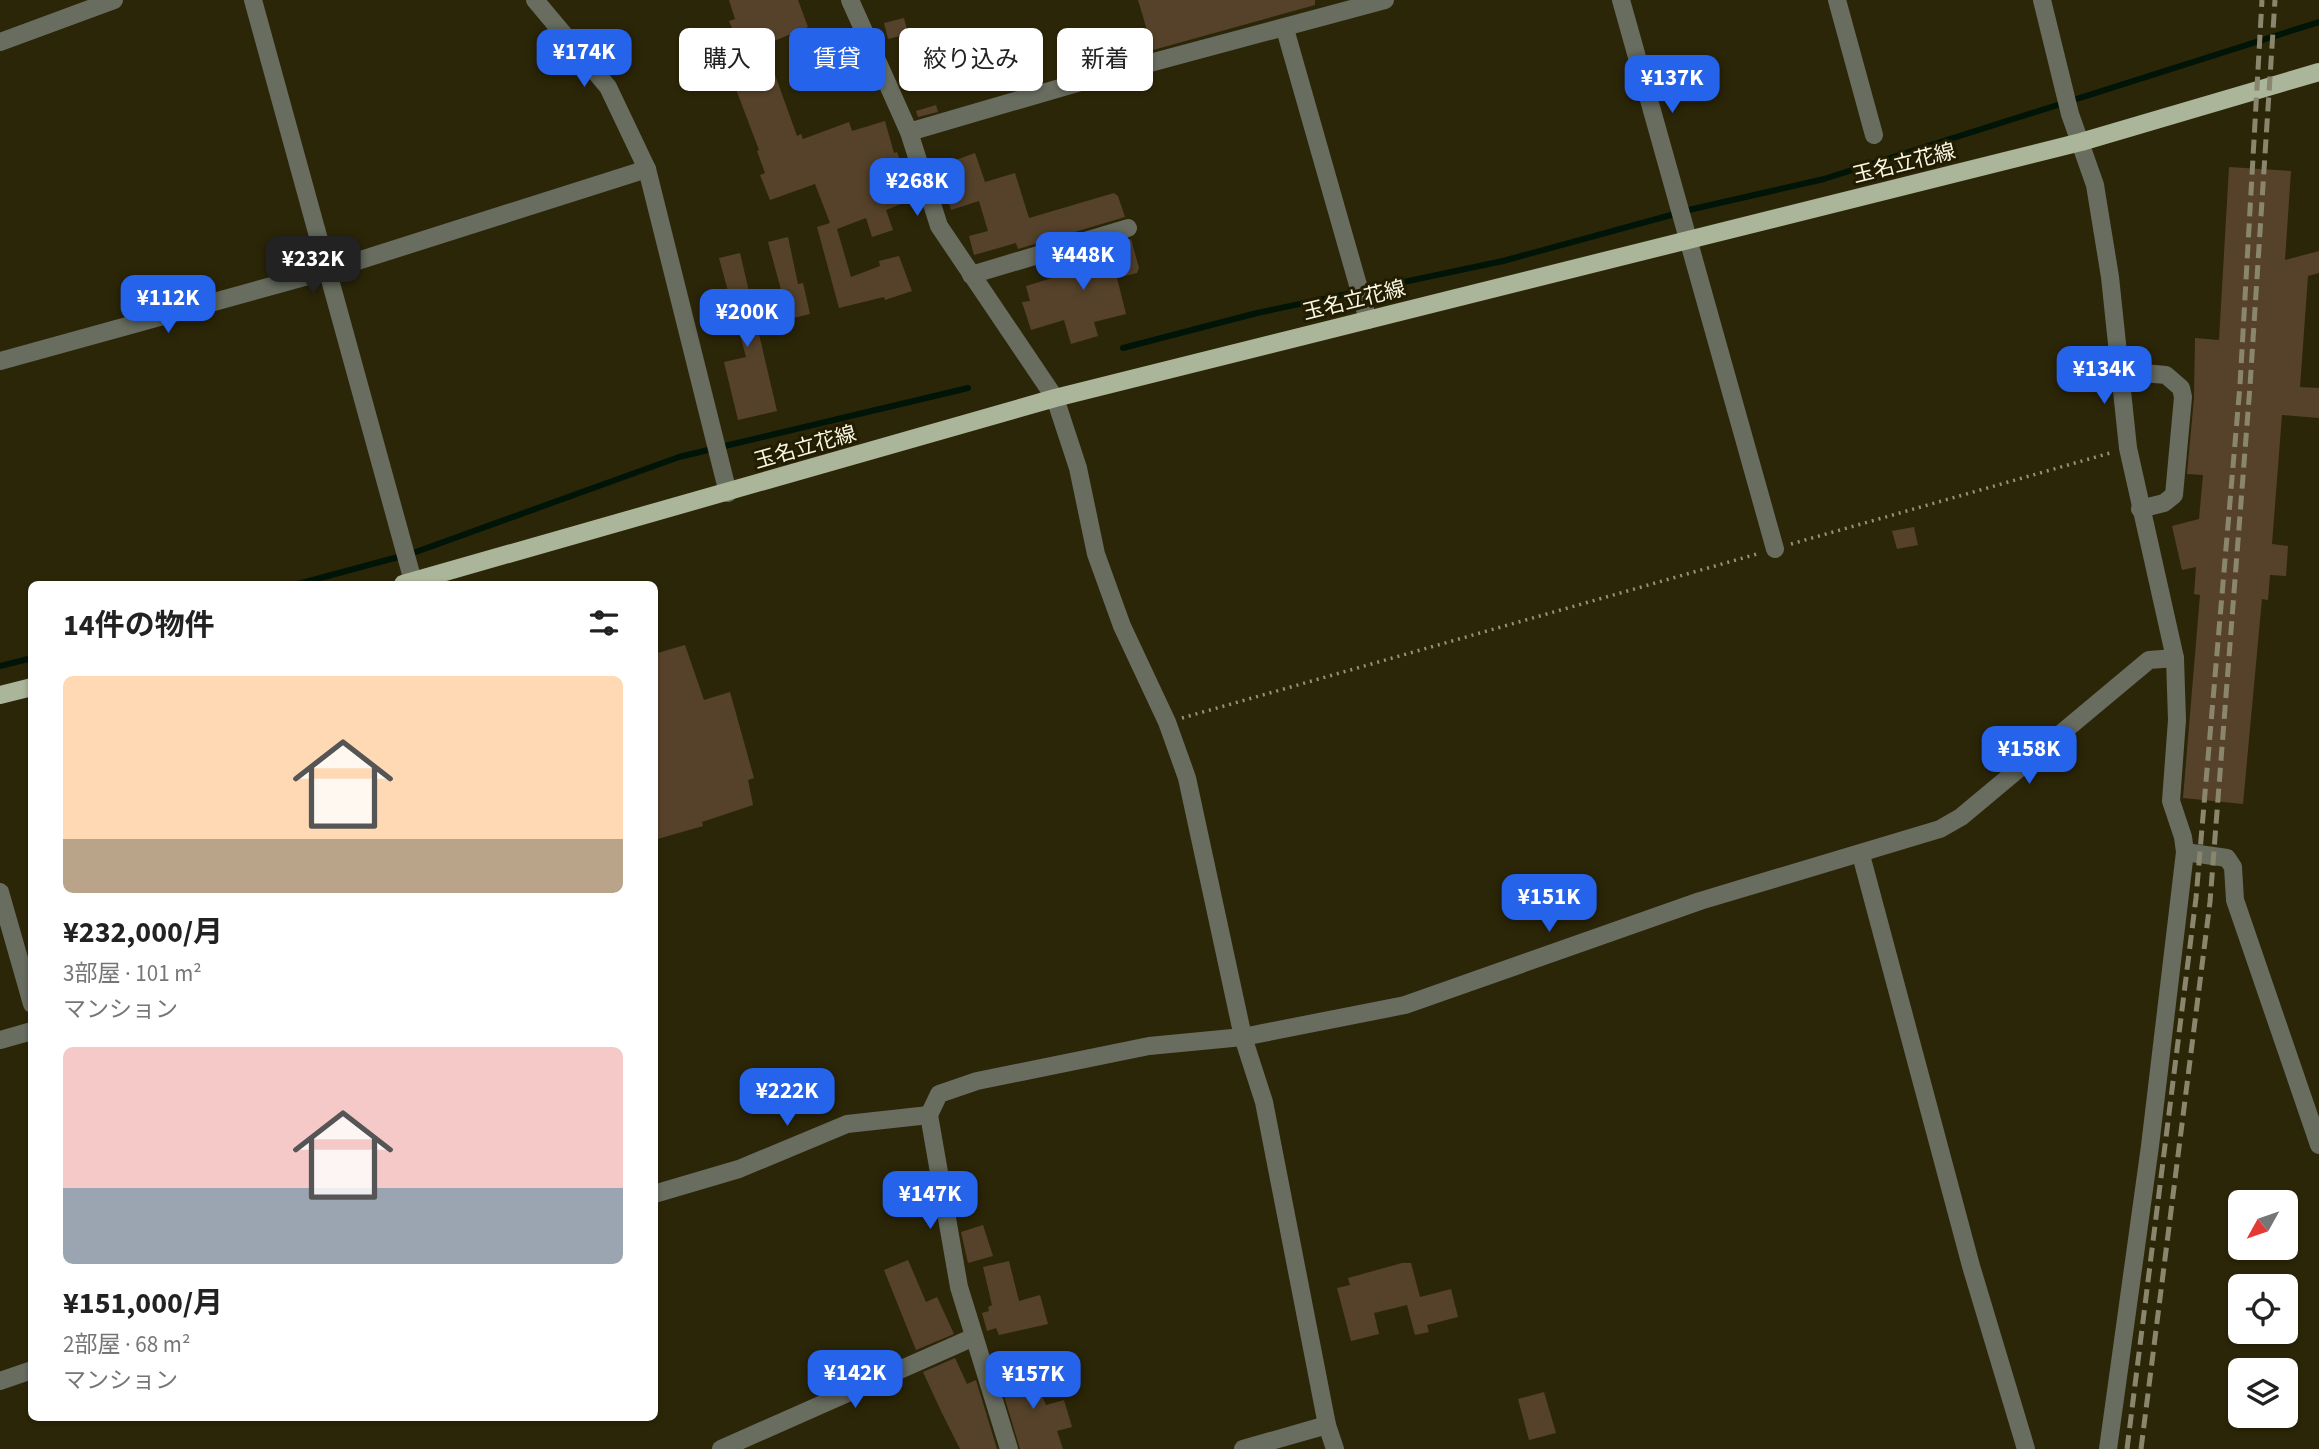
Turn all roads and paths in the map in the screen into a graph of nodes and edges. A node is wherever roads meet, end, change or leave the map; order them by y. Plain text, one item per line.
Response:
1 (114, 0) edge
2 (253, 0) edge
3 (535, 0) edge
4 (850, 0) edge
5 (1385, 0) edge
6 (1621, 0) edge
7 (1837, 0) edge
8 (2042, 0) edge
9 (1285, 29) junction
10 (0, 42) edge
11 (2319, 72) edge
12 (909, 132) junction
13 (1874, 135) dead end
14 (2081, 142) junction
15 (647, 169) junction
16 (1128, 228) dead end
17 (1686, 240) junction
18 (326, 271) junction
19 (971, 275) junction
20 (1368, 320) junction
21 (0, 361) edge
22 (2120, 372) junction
23 (1055, 398) junction
24 (2128, 448) junction
25 (728, 494) junction
26 (2140, 509) junction
27 (1775, 548) junction
28 (407, 581) edge
29 (415, 581) edge
30 (2175, 658) junction
31 (28, 688) edge
32 (0, 695) edge
33 (1167, 722) junction
34 (2185, 852) junction
35 (1861, 855) junction
36 (0, 892) edge
37 (28, 990) edge
38 (28, 1032) edge
39 (1242, 1037) junction
40 (0, 1040) edge
41 (929, 1115) junction
42 (2319, 1145) edge
43 (658, 1193) edge
44 (974, 1338) junction
45 (28, 1371) edge
46 (0, 1381) edge
47 (1327, 1424) junction
48 (721, 1449) edge
49 (1009, 1449) edge
50 (1243, 1449) edge
51 (1335, 1449) edge
52 (2026, 1449) edge
53 (2108, 1449) edge

1 - 10 street
2 - 18 street
3 - 15 street
4 - 12 street
5 - 9 street
6 - 17 street
7 - 13 street
8 - 14 street
9 - 12 street
9 - 20 street
11 - 14 main road, 玉名立花線
12 - 19 street
14 - 17 main road, 玉名立花線
14 - 22 street
15 - 18 street
15 - 25 street
16 - 19 street
17 - 20 main road, 玉名立花線
17 - 27 street
18 - 21 street
18 - 28 street
19 - 23 street
20 - 23 main road, 玉名立花線
22 - 24 street
22 - 26 street
23 - 25 main road, 玉名立花線
23 - 33 street
24 - 26 street
24 - 27 path
25 - 29 main road, 玉名立花線
26 - 30 street
27 - 33 path
30 - 34 street
30 - 35 street
31 - 32 main road
33 - 39 street
34 - 42 street
34 - 53 street
35 - 39 street
35 - 52 street
36 - 37 street
38 - 40 street
39 - 41 street
39 - 47 street
41 - 43 street
41 - 44 street
44 - 48 street
44 - 49 street
45 - 46 street
47 - 50 street
47 - 51 street

